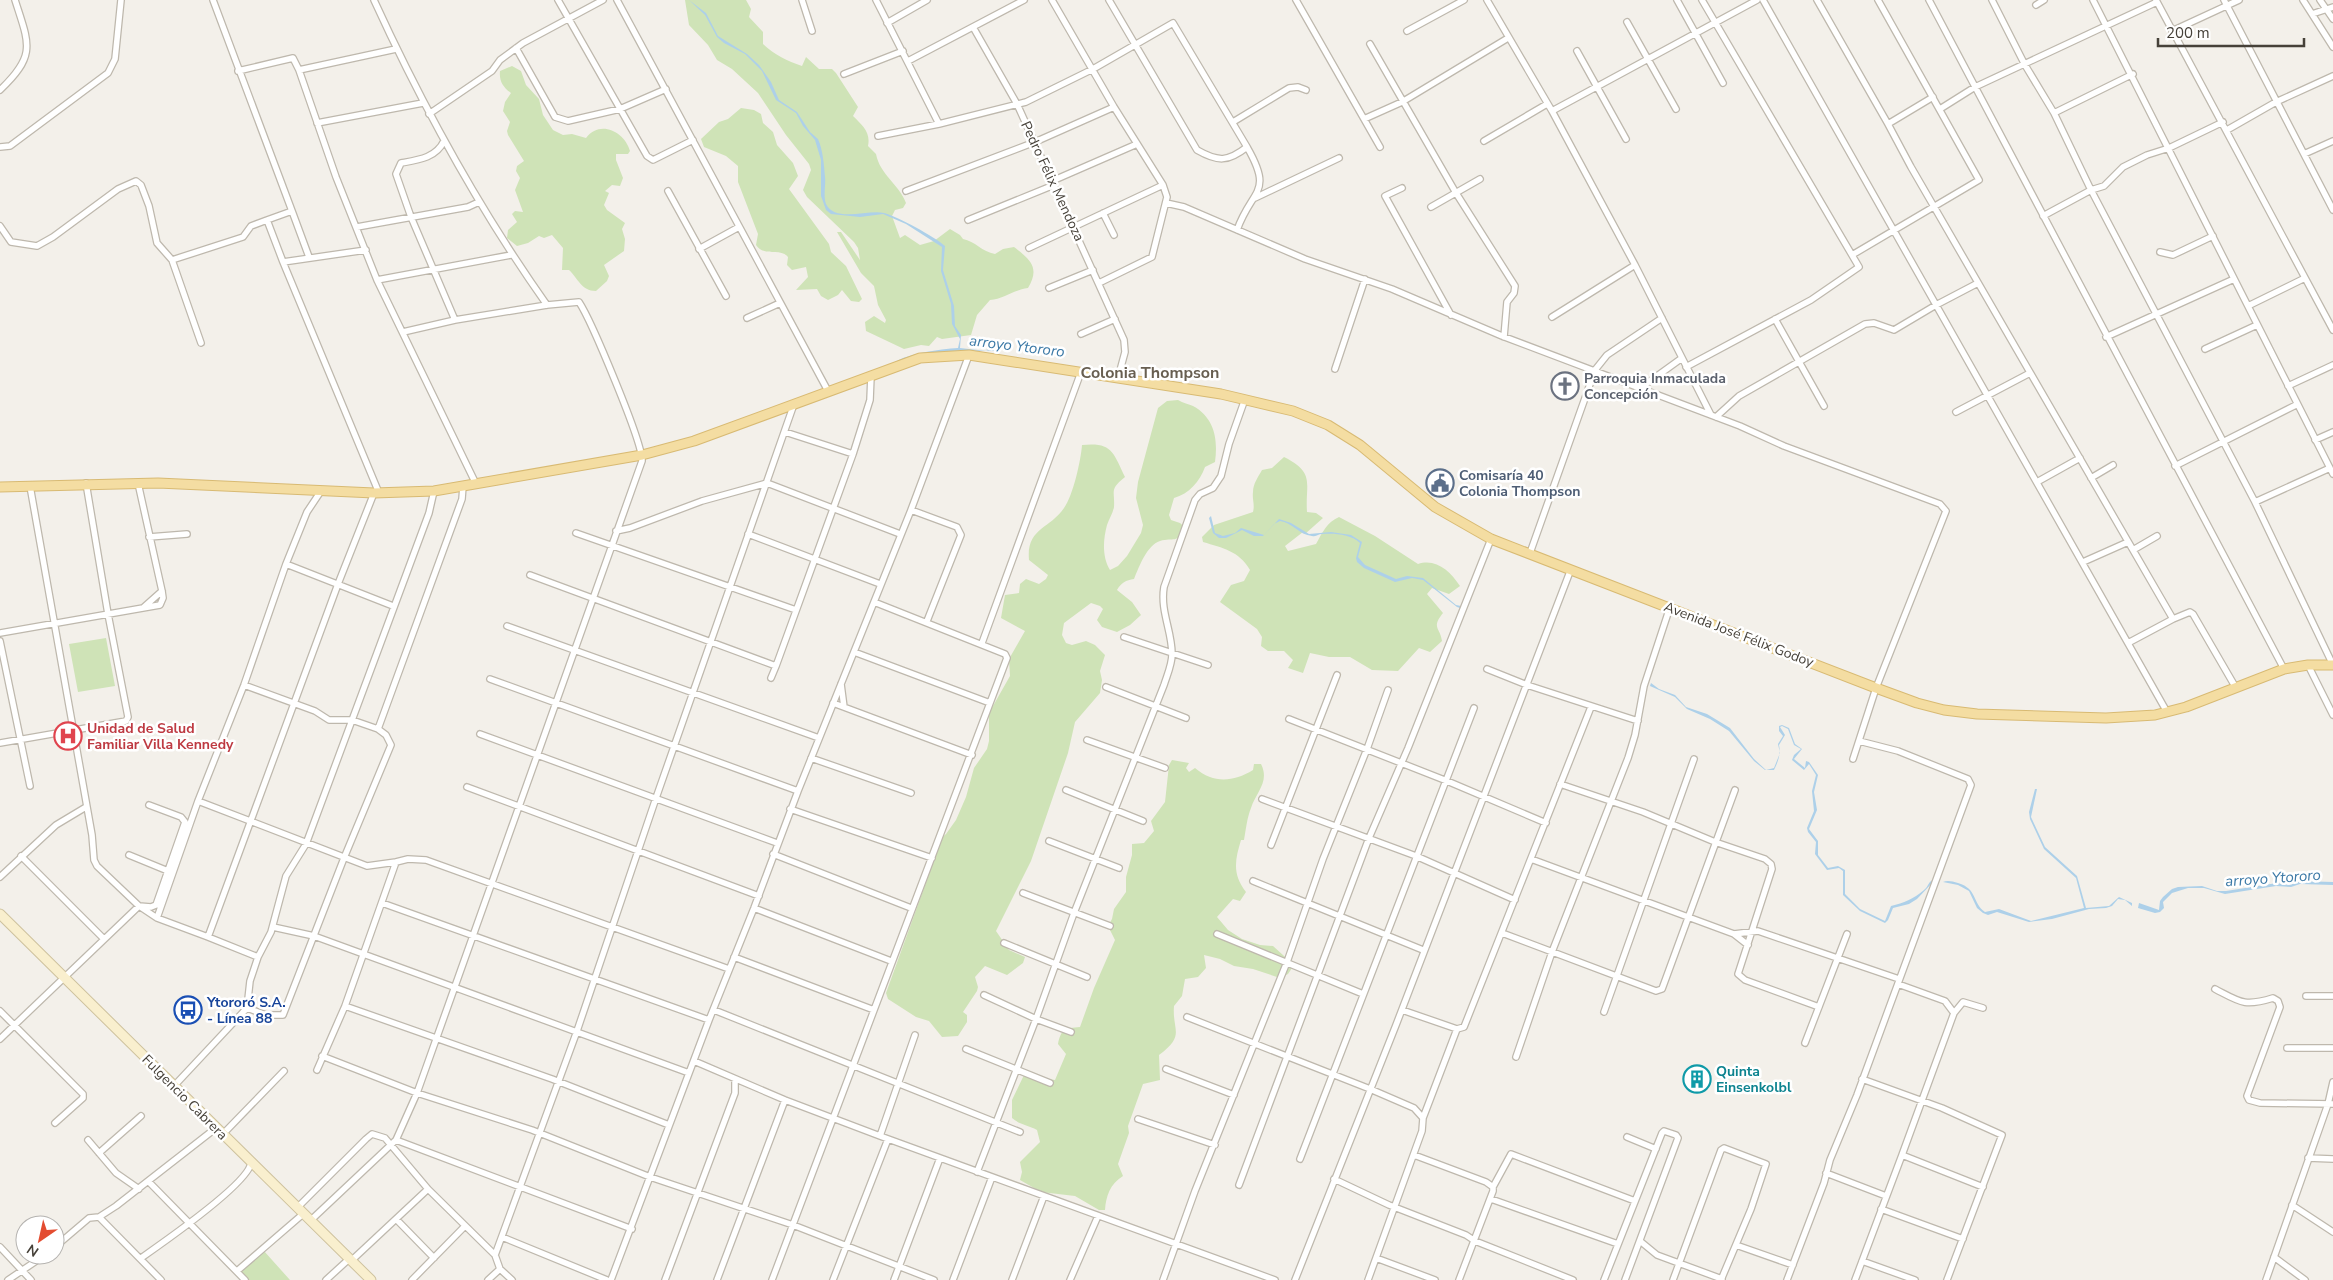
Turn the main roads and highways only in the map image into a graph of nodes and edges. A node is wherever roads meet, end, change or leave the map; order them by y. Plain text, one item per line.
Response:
1 (0, 487) edge
2 (2333, 665) edge
3 (0, 914) edge
4 (370, 1280) edge

1 - 2 main road, Avenida José Félix Godoy
3 - 4 main road, Fulgencio Cabrera

